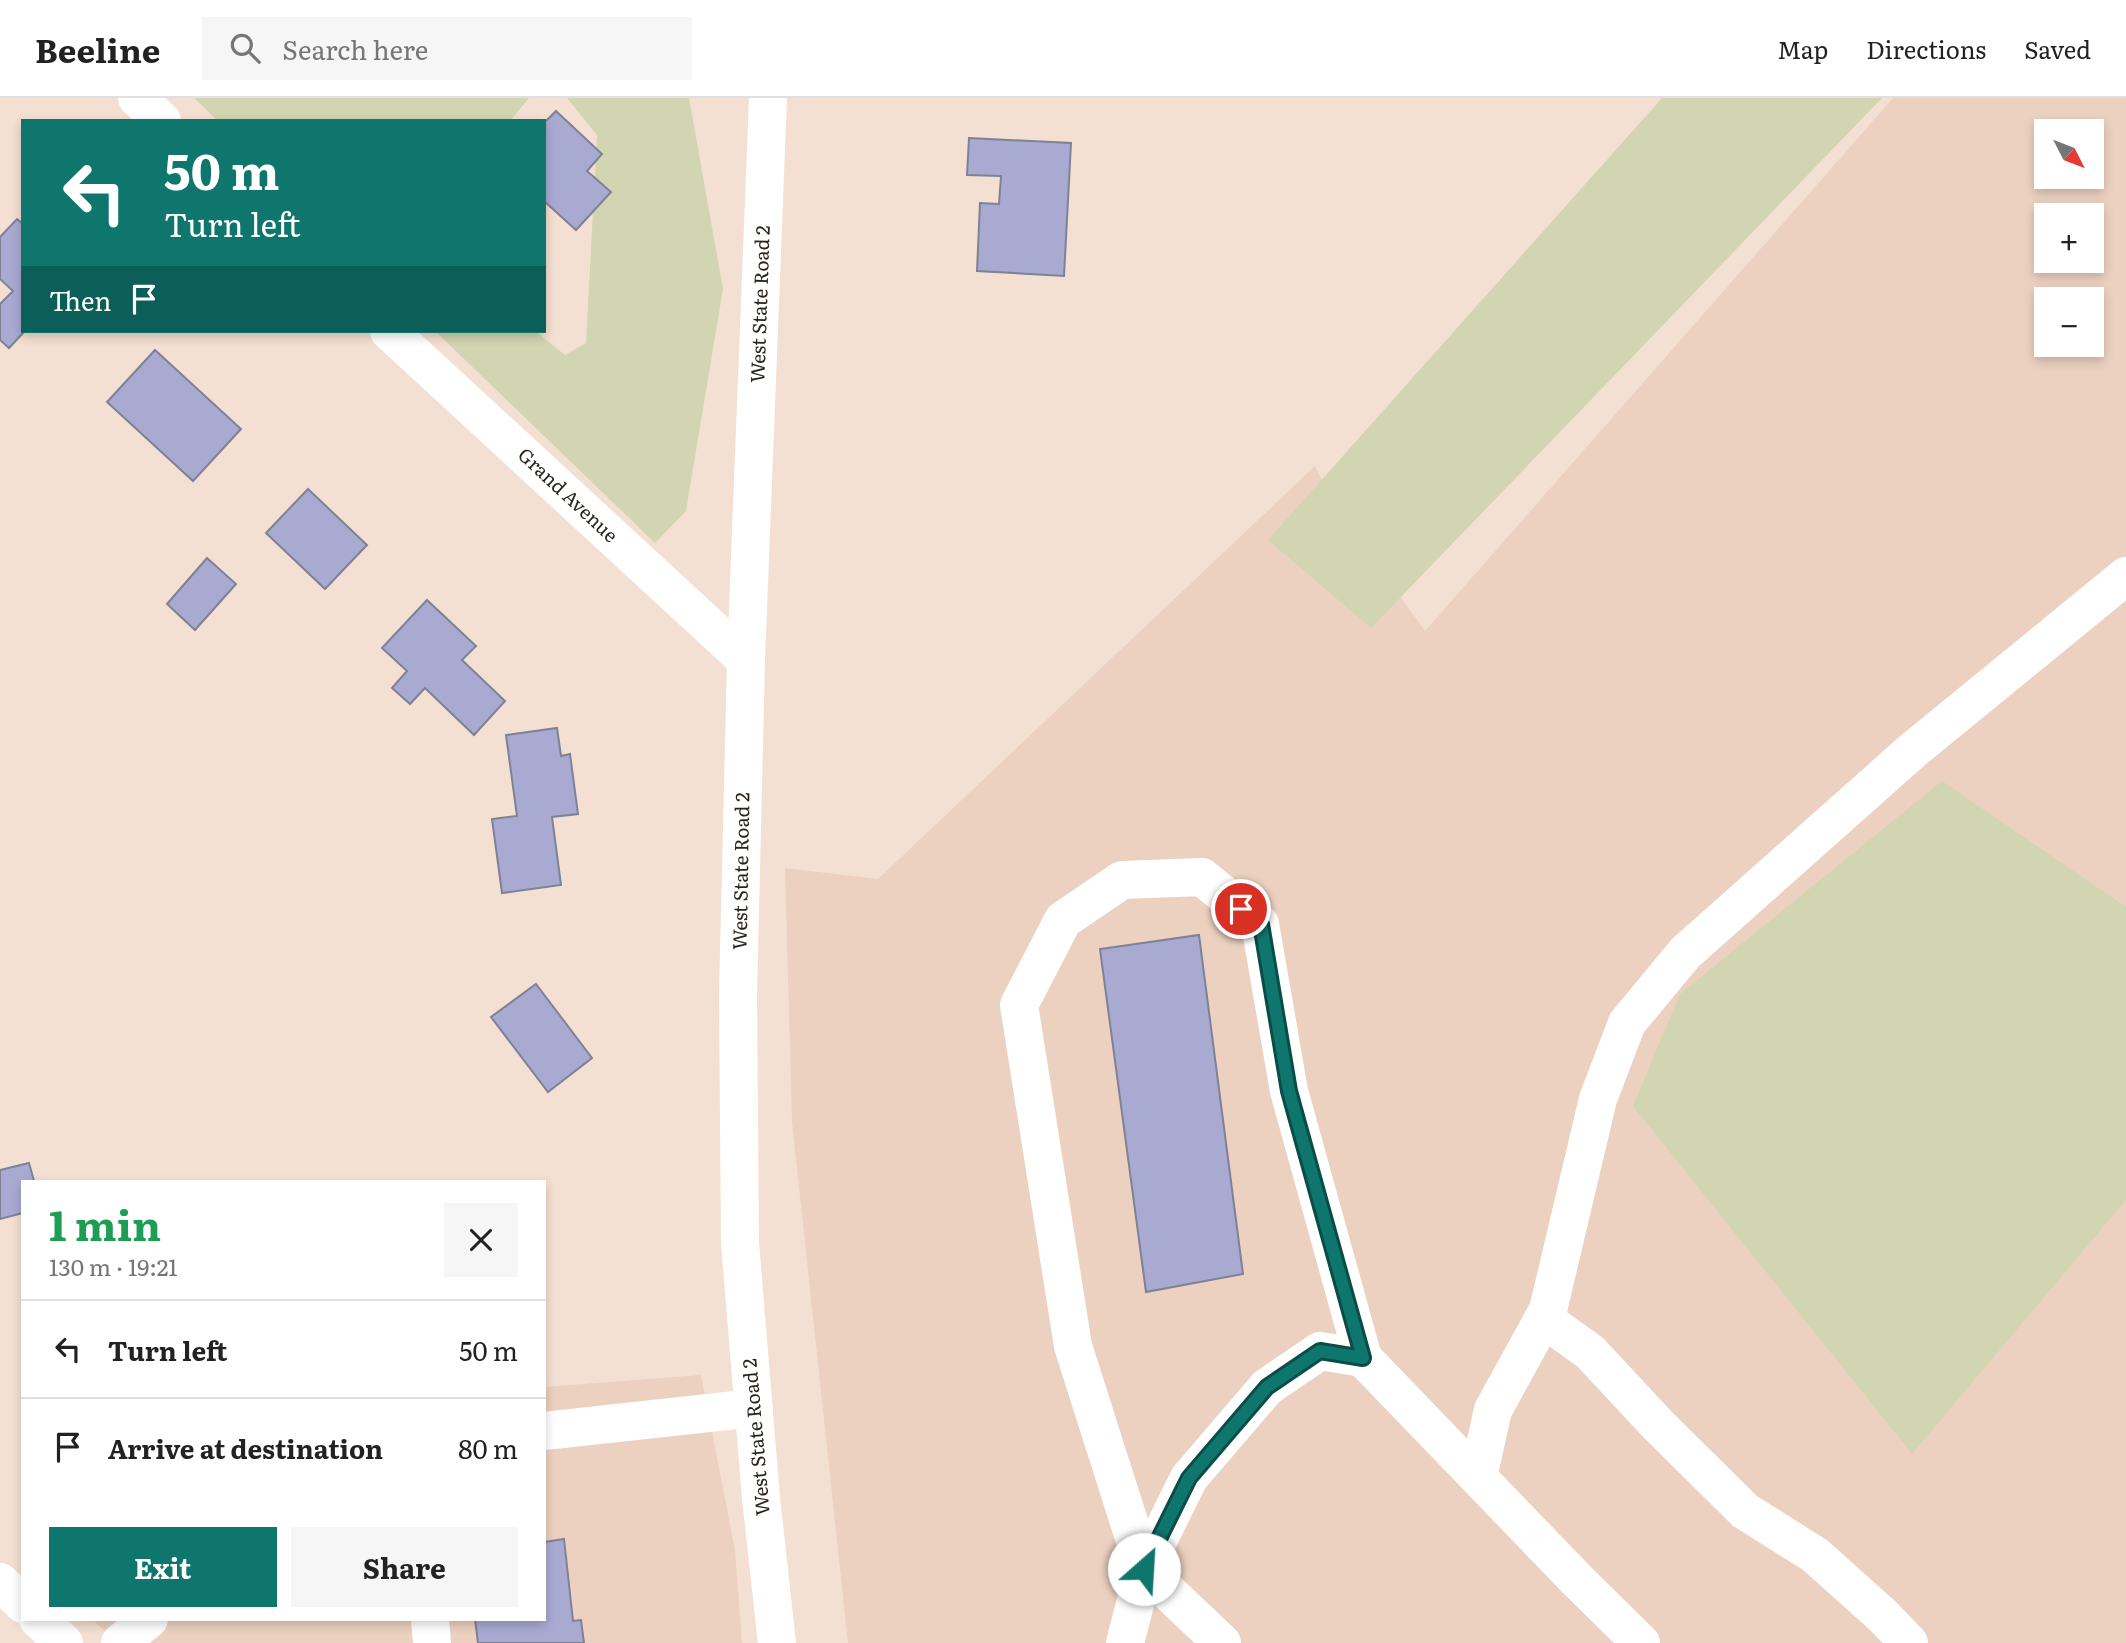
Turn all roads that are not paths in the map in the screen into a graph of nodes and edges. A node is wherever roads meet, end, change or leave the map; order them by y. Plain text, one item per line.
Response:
1 (137, 98) edge
2 (768, 98) edge
3 (160, 119) edge
4 (391, 333) edge
5 (2126, 576) edge
6 (746, 660) junction
7 (1544, 1319) junction
8 (1363, 1358) junction
9 (754, 1408) junction
10 (546, 1431) edge
11 (1478, 1477) junction
12 (1144, 1569) junction
13 (0, 1582) edge
14 (21, 1602) edge
15 (40, 1621) edge
16 (147, 1621) edge
17 (430, 1621) edge
18 (64, 1643) edge
19 (120, 1643) edge
20 (432, 1643) edge
21 (777, 1643) edge
22 (1125, 1643) edge
23 (1222, 1643) edge
24 (1641, 1643) edge
25 (1909, 1643) edge

1 - 3 main road
2 - 6 main road, West State Road 2
4 - 6 main road, Grand Avenue
5 - 7 main road
6 - 9 main road, West State Road 2
7 - 11 main road
7 - 25 main road
8 - 11 main road
8 - 12 main road
8 - 12 main road
9 - 10 main road
9 - 21 main road, West State Road 2
11 - 24 main road
12 - 22 main road
12 - 23 main road
13 - 14 main road
15 - 18 main road
16 - 19 main road
17 - 20 main road

